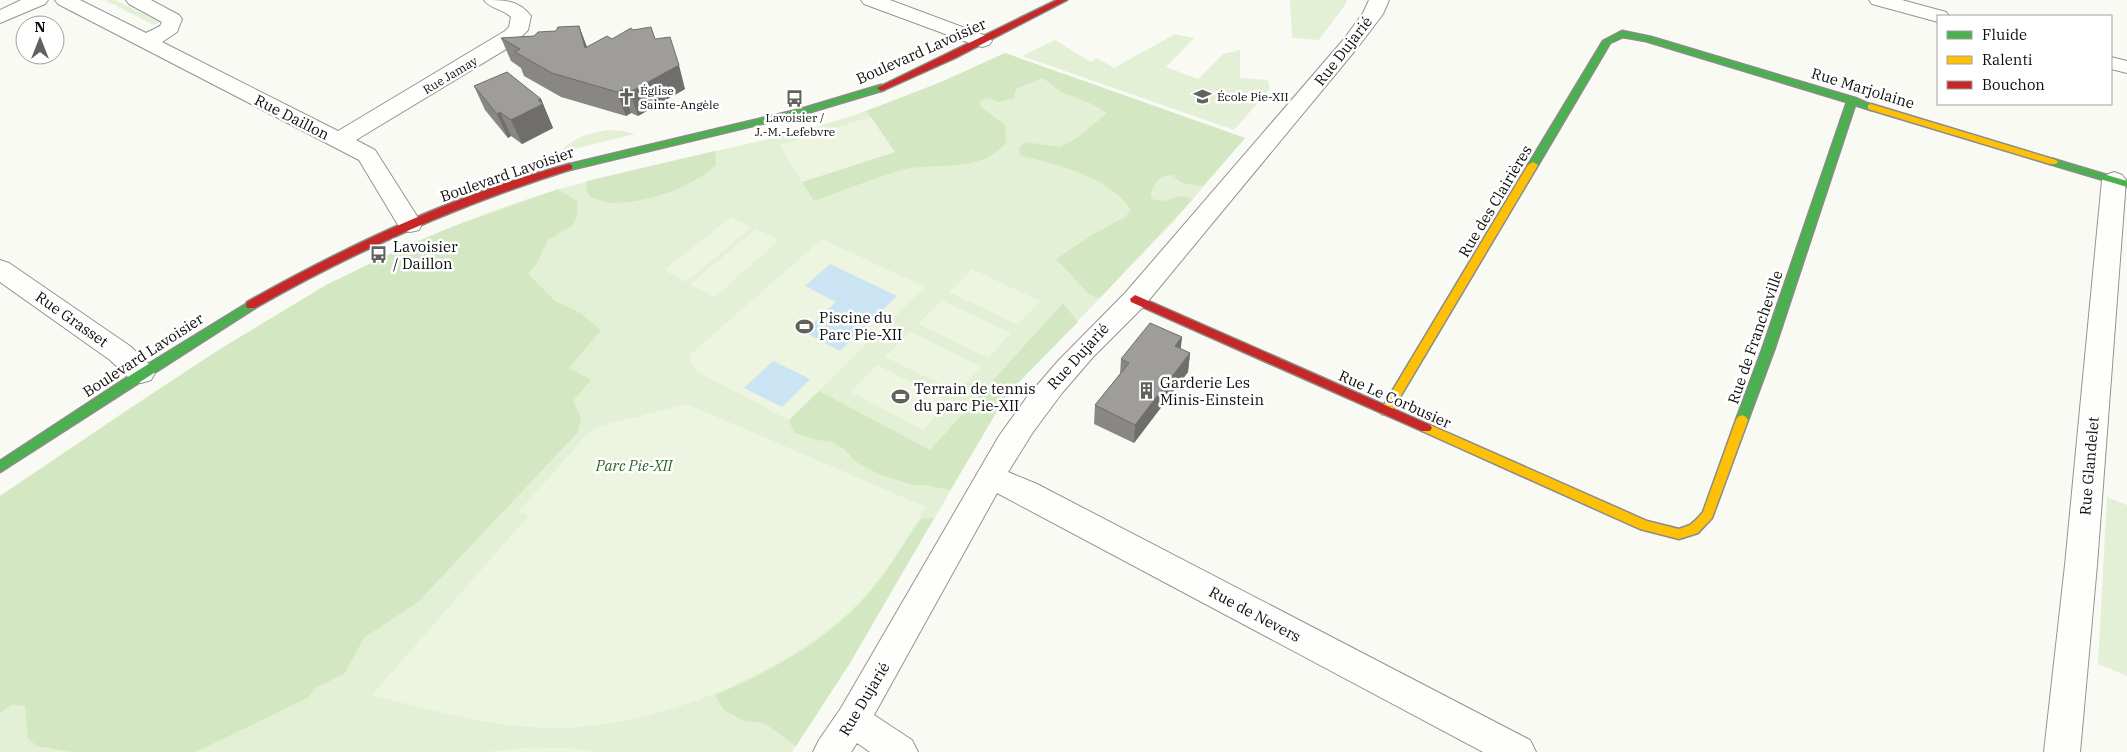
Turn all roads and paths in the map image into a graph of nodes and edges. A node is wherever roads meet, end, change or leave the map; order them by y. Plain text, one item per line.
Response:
1 (38, 0) edge
2 (65, 0) edge
3 (136, 0) edge
4 (494, 0) edge
5 (871, 0) edge
6 (1063, 0) edge
7 (1380, 0) edge
8 (1879, 0) edge
9 (1937, 15) edge
10 (0, 17) edge
11 (1648, 39) joint
12 (146, 41) junction
13 (982, 41) junction
14 (2112, 63) edge
15 (2127, 67) edge
16 (1852, 100) junction
17 (338, 141) junction
18 (2120, 182) edge
19 (410, 224) junction
20 (2, 274) edge
21 (1135, 299) junction
22 (141, 373) junction
23 (1386, 412) junction
24 (0, 467) edge
25 (991, 478) junction
26 (1644, 525) joint
27 (853, 720) junction
28 (831, 752) edge
29 (900, 752) edge
30 (1518, 752) edge
31 (2062, 752) edge

1 - 10 street
2 - 12 street, Rue Daillon
3 - 12 street
4 - 17 street, Rue Jamay
5 - 13 street
6 - 13 street, Boulevard Lavoisier
7 - 21 street, Rue Dujarié
8 - 9 street
11 - 16 street, Rue Marjolaine
11 - 23 street, Rue des Clairières
12 - 17 street, Rue Daillon
13 - 19 street, Boulevard Lavoisier
14 - 15 street
16 - 18 street, Rue Marjolaine
16 - 26 street, Rue de Francheville
17 - 19 street, Rue Daillon
18 - 31 street, Rue Glandelet
19 - 22 street, Boulevard Lavoisier
20 - 22 street, Rue Grasset
21 - 23 street, Rue Le Corbusier
21 - 25 street, Rue Dujarié
22 - 24 street, Boulevard Lavoisier
23 - 26 street, Rue Le Corbusier
25 - 27 street, Rue Dujarié
25 - 30 street, Rue de Nevers
27 - 28 street, Rue Dujarié
27 - 29 street

